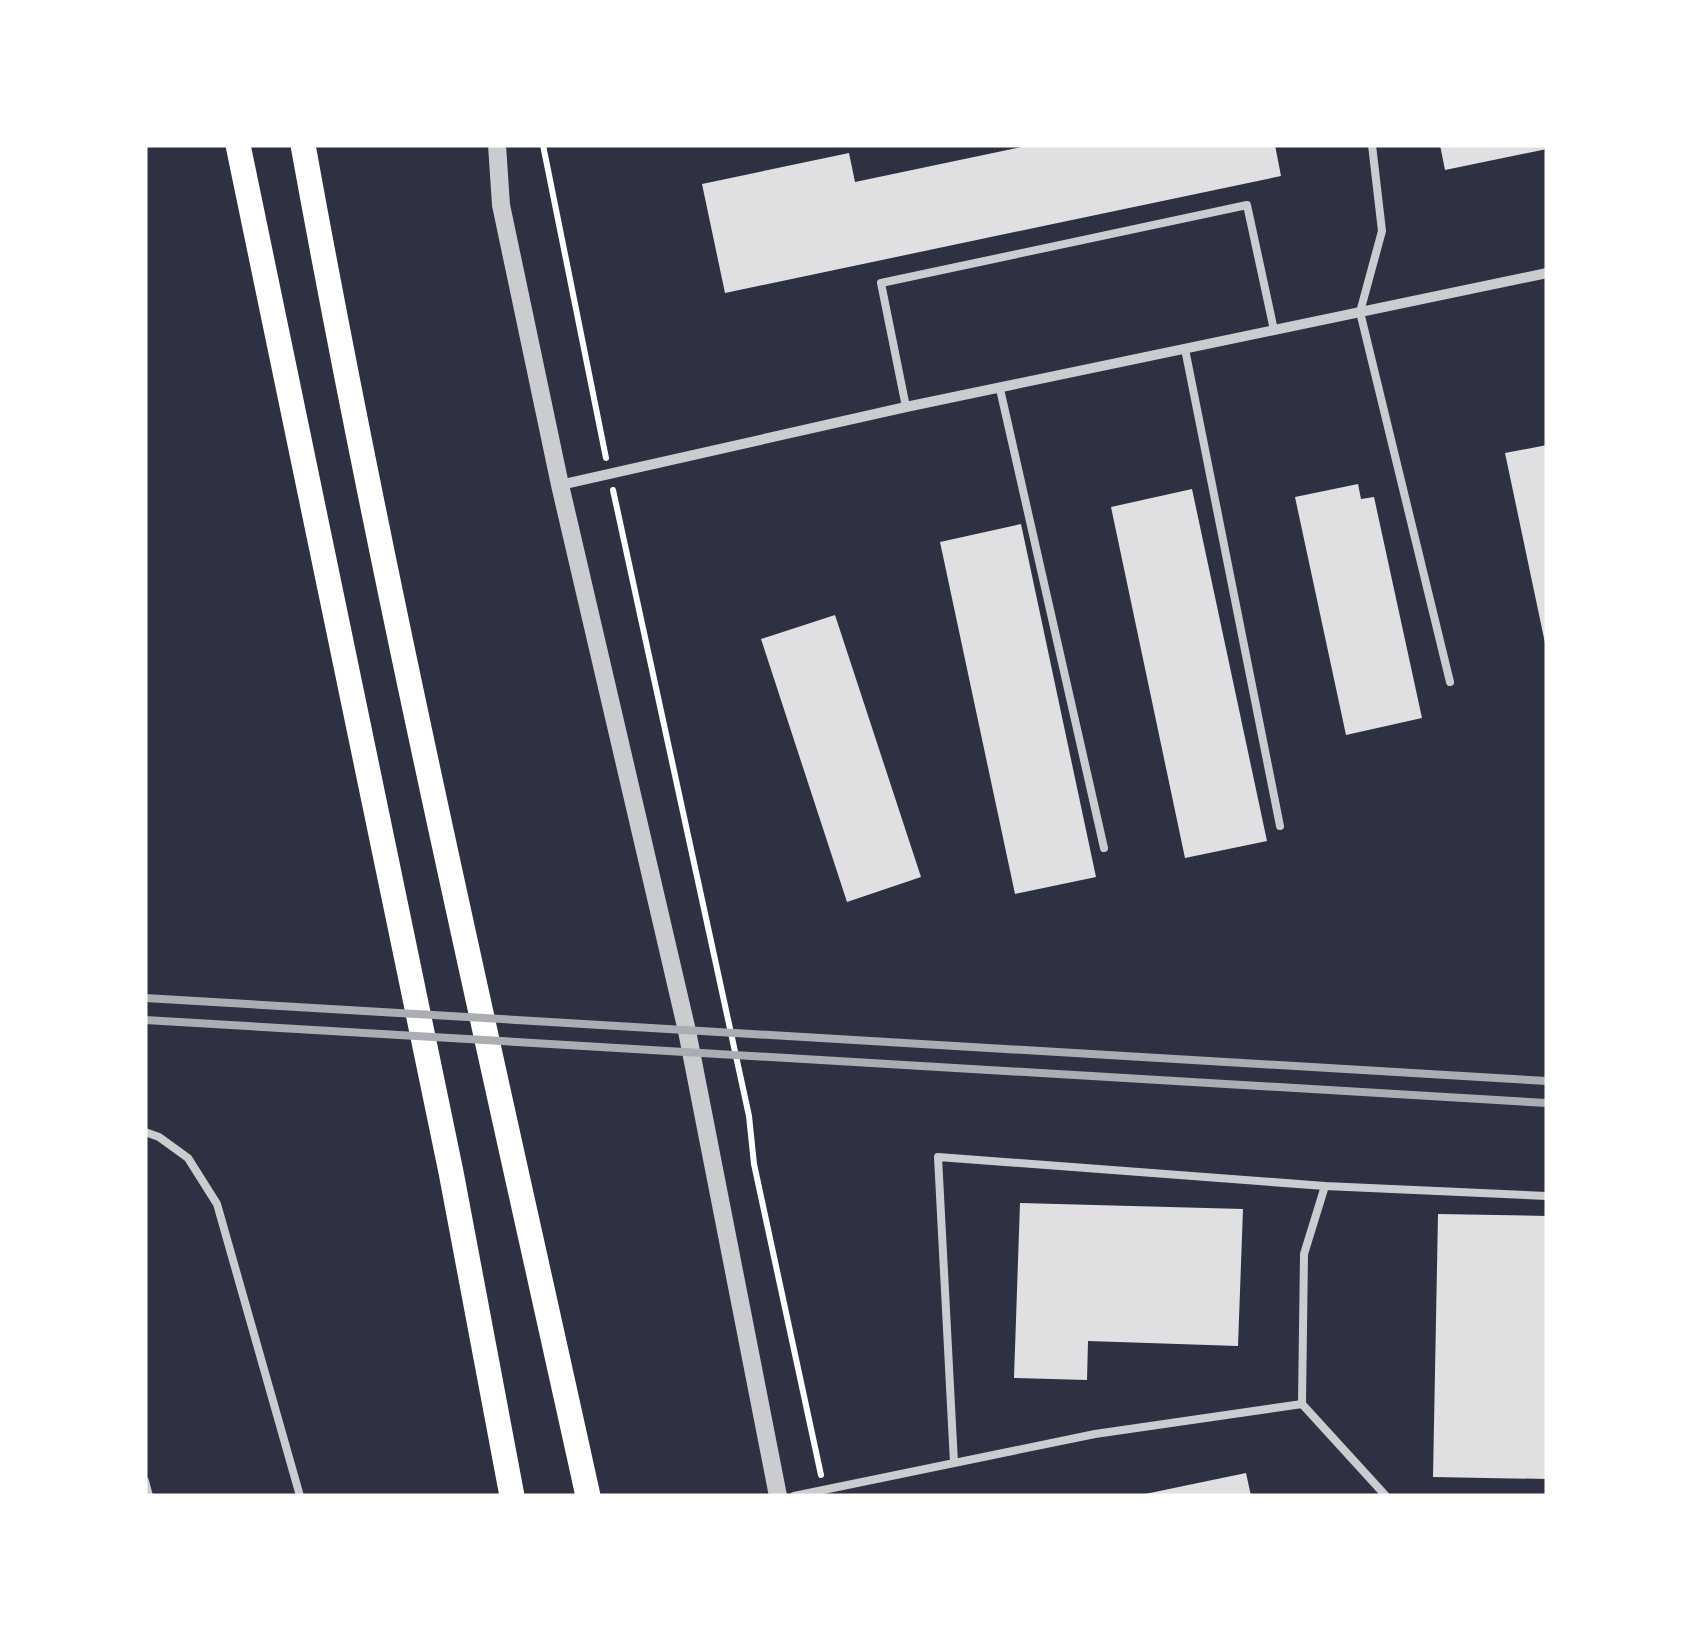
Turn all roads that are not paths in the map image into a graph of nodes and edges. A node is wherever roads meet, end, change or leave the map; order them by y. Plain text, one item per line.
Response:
1 (238, 145) edge
2 (303, 145) edge
3 (498, 145) edge
4 (1372, 145) edge
5 (1547, 273) edge
6 (1360, 312) junction
7 (1274, 330) junction
8 (1186, 349) junction
9 (1000, 389) junction
10 (906, 407) junction
11 (560, 485) junction
12 (1450, 682) dead end
13 (1280, 826) dead end
14 (1104, 848) dead end
15 (145, 1132) edge
16 (1326, 1186) junction
17 (1547, 1196) edge
18 (1302, 1404) junction
19 (954, 1463) junction
20 (145, 1481) edge
21 (150, 1496) edge
22 (300, 1496) edge
23 (512, 1496) edge
24 (588, 1496) edge
25 (778, 1496) edge
26 (794, 1496) edge
27 (1386, 1496) edge

1 - 23 main road
2 - 24 main road
3 - 11 street
4 - 6 lane
5 - 6 street
6 - 7 street
6 - 12 lane
7 - 8 street
7 - 10 lane
8 - 9 street
8 - 13 lane
9 - 10 street
9 - 14 lane
10 - 11 street
11 - 25 street
15 - 22 lane
16 - 17 lane
16 - 18 lane
16 - 19 lane
18 - 19 lane
18 - 27 lane
19 - 26 lane
20 - 21 lane

